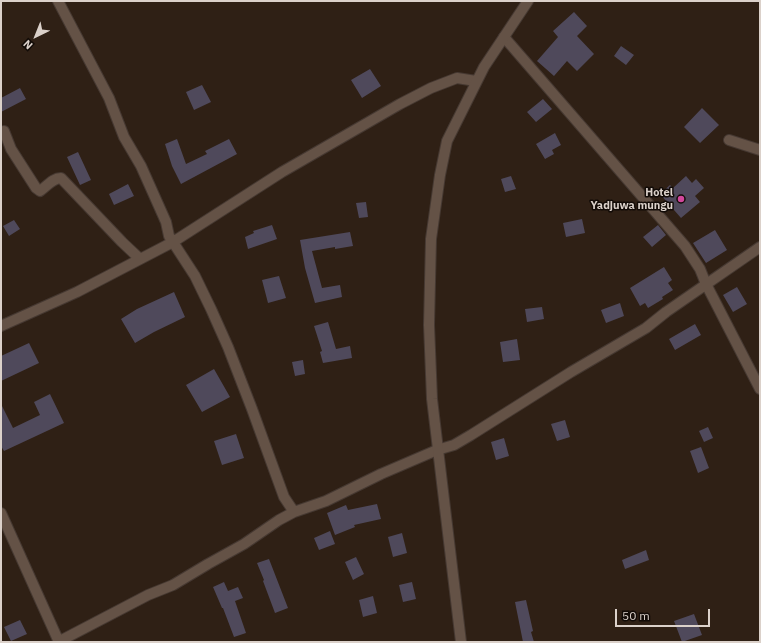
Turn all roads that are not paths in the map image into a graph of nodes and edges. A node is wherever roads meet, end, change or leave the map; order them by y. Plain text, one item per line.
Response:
1 (58, 1) edge
2 (528, 1) edge
3 (504, 37) junction
4 (476, 81) junction
5 (4, 131) dead end
6 (730, 140) dead end
7 (760, 150) edge
8 (173, 242) junction
9 (760, 247) edge
10 (140, 259) junction
11 (706, 284) junction
12 (1, 326) edge
13 (760, 389) edge
14 (437, 450) junction
15 (294, 512) junction
16 (1, 513) edge
17 (59, 642) edge
18 (461, 642) edge

1 - 8 street
2 - 3 street
3 - 4 street
3 - 11 street
4 - 8 street
4 - 14 street
5 - 10 street
6 - 7 street
8 - 10 street
8 - 15 street
9 - 11 street
10 - 12 street
11 - 13 street
11 - 14 street
14 - 15 street
14 - 18 street
15 - 17 street
16 - 17 street

